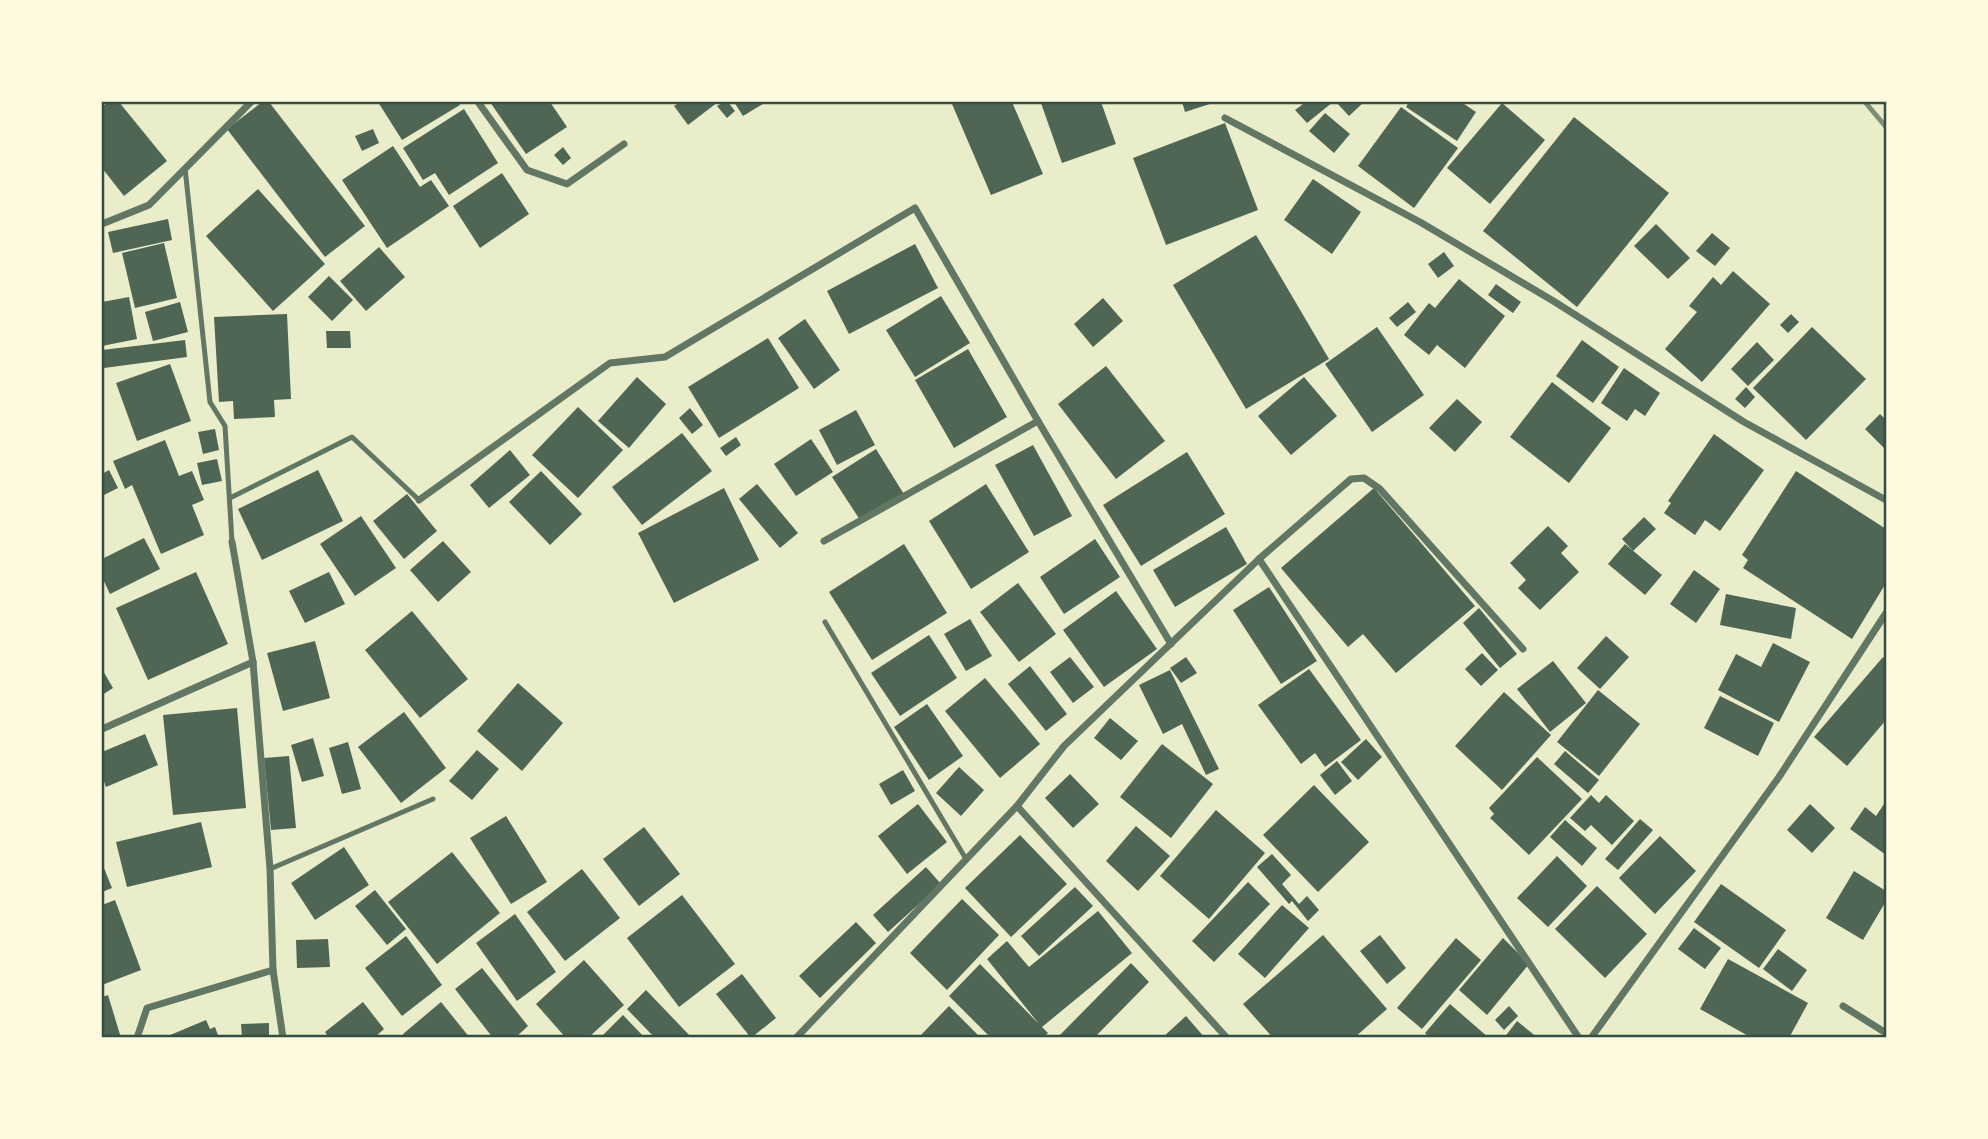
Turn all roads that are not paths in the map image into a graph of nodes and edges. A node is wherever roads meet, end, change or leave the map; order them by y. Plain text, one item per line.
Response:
1 (251, 102) edge
2 (478, 102) edge
3 (1225, 118) dead end
4 (624, 144) dead end
5 (185, 168) junction
6 (102, 224) edge
7 (1038, 421) junction
8 (230, 498) junction
9 (419, 500) joint
10 (1886, 500) edge
11 (824, 541) dead end
12 (232, 542) joint
13 (1259, 559) junction
14 (1886, 613) edge
15 (825, 622) dead end
16 (1171, 644) junction
17 (1523, 649) dead end
18 (253, 662) junction
19 (102, 729) edge
20 (433, 799) dead end
21 (1017, 806) junction
22 (966, 859) junction
23 (270, 869) junction
24 (273, 970) junction
25 (1843, 1006) dead end
26 (1886, 1033) edge
27 (137, 1038) edge
28 (283, 1038) edge
29 (796, 1038) edge
30 (1227, 1038) edge
31 (1579, 1038) edge
32 (1591, 1038) edge

1 - 5 street
2 - 4 street
3 - 10 street
5 - 6 street
5 - 8 lane
7 - 9 street
7 - 11 street
7 - 16 street
8 - 9 lane
8 - 12 lane
12 - 18 street
13 - 16 street
13 - 17 street
13 - 31 street
14 - 32 street
15 - 22 lane
16 - 21 street
18 - 19 street
18 - 23 street
20 - 23 lane
21 - 22 street
21 - 30 street
22 - 29 street
23 - 24 street
24 - 27 street
24 - 28 street
25 - 26 street

